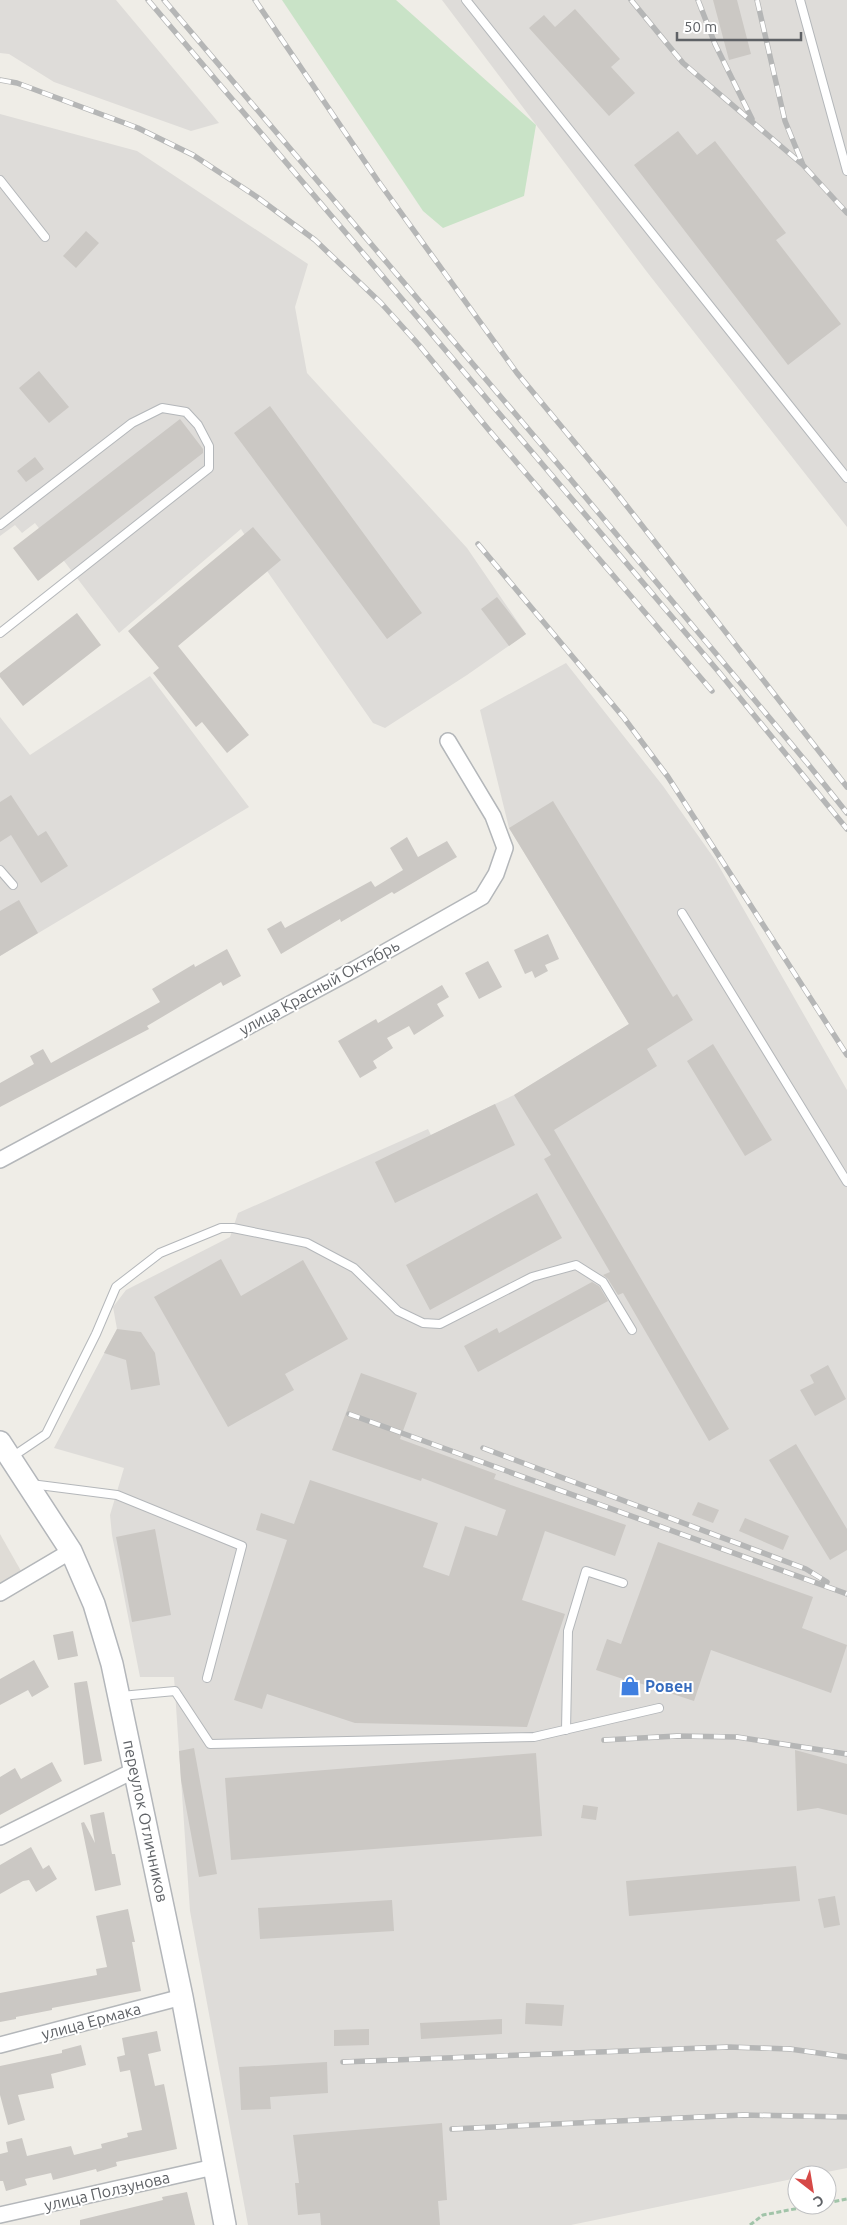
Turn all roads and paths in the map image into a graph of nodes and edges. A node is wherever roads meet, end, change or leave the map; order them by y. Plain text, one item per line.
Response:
1 (466, 0) edge
2 (800, 0) edge
3 (847, 171) edge
4 (0, 180) edge
5 (45, 237) dead end
6 (847, 478) edge
7 (0, 526) edge
8 (0, 633) edge
9 (448, 741) dead end
10 (0, 870) edge
11 (14, 885) dead end
12 (682, 913) dead end
13 (0, 1160) edge
14 (847, 1182) edge
15 (632, 1330) dead end
16 (5, 1450) edge
17 (29, 1484) junction
18 (71, 1551) junction
19 (623, 1583) dead end
20 (0, 1593) edge
21 (207, 1678) dead end
22 (119, 1696) junction
23 (660, 1708) dead end
24 (566, 1730) junction
25 (135, 1770) junction
26 (0, 1837) edge
27 (182, 1997) junction
28 (0, 2044) edge
29 (214, 2167) junction
30 (787, 2210) edge
31 (0, 2215) edge
32 (225, 2225) edge
33 (750, 2225) edge

1 - 6 lane
2 - 3 lane
4 - 5 lane
7 - 8 lane
9 - 13 street, улица Красный Октябрь
10 - 11 lane
12 - 14 lane
15 - 16 lane
16 - 17 main road, переулок Отличников
17 - 18 main road, переулок Отличников
17 - 21 lane
18 - 20 street
18 - 22 main road, переулок Отличников
19 - 24 lane
22 - 24 lane
22 - 25 main road, переулок Отличников
23 - 24 lane
25 - 26 street
25 - 27 main road, переулок Отличников
27 - 28 street, улица Ермака
27 - 29 main road, переулок Отличников
29 - 31 street, улица Ползунова
29 - 32 main road, переулок Отличников
30 - 33 path

